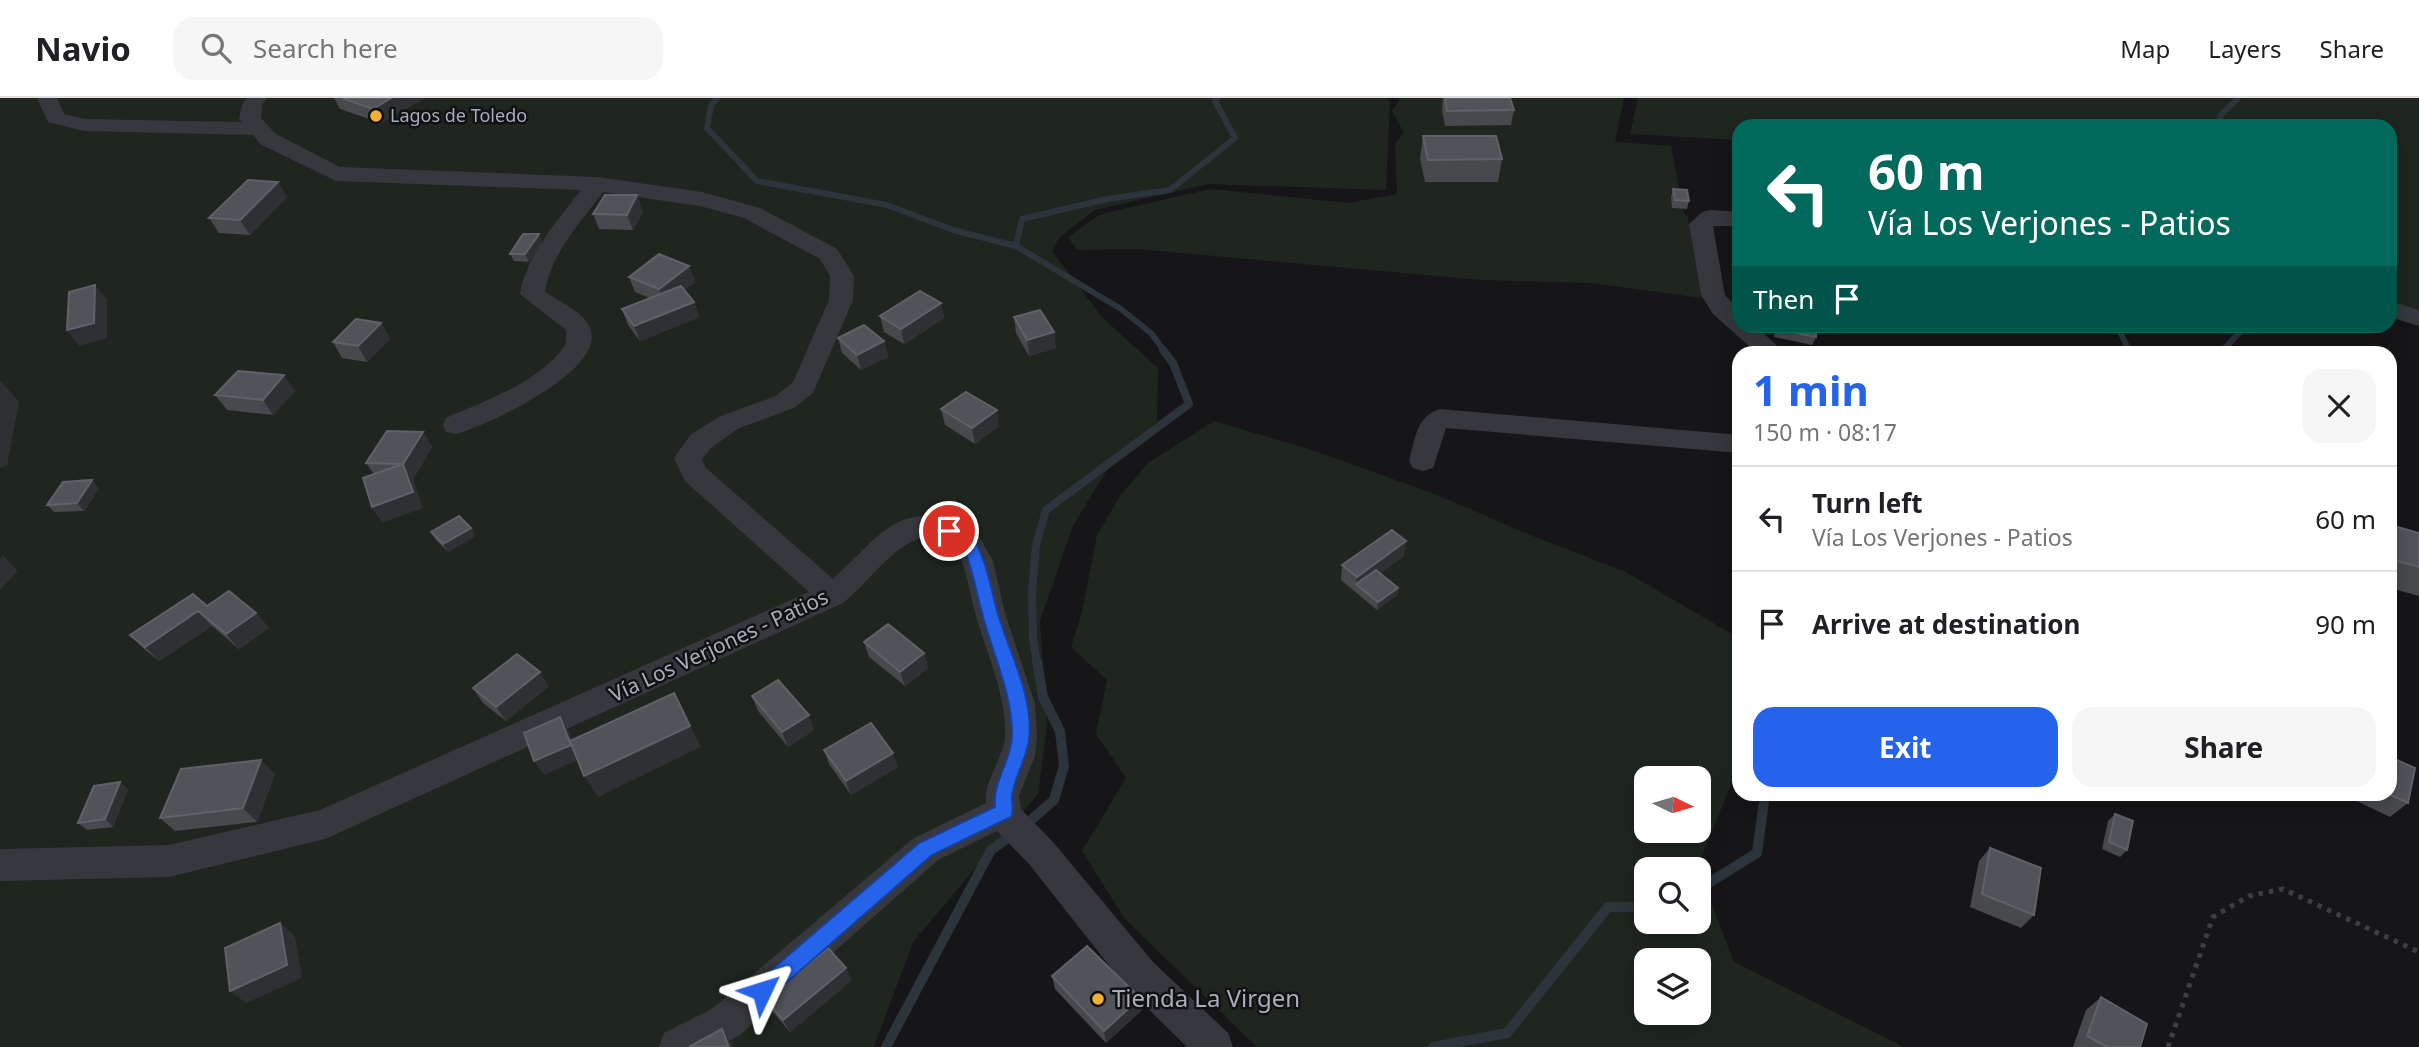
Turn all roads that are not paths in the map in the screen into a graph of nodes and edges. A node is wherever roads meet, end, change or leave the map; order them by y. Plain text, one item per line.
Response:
1 (47, 98) edge
2 (257, 98) edge
3 (260, 129) junction
4 (597, 184) junction
5 (1732, 219) edge
6 (2397, 311) edge
7 (1732, 318) edge
8 (2419, 318) edge
9 (1749, 333) edge
10 (1765, 346) edge
11 (456, 425) dead end
12 (1732, 443) edge
13 (1423, 461) dead end
14 (832, 595) junction
15 (1015, 825) junction
16 (0, 865) edge
17 (678, 1047) edge
18 (1214, 1047) edge

1 - 3 street
2 - 3 street
3 - 4 street
4 - 11 street
4 - 14 street
5 - 7 street
6 - 8 street
9 - 10 street
12 - 13 street
14 - 15 street, Vía Los Verjones - Patios
14 - 16 street, Vía Los Verjones - Patios
15 - 17 street
15 - 18 street

